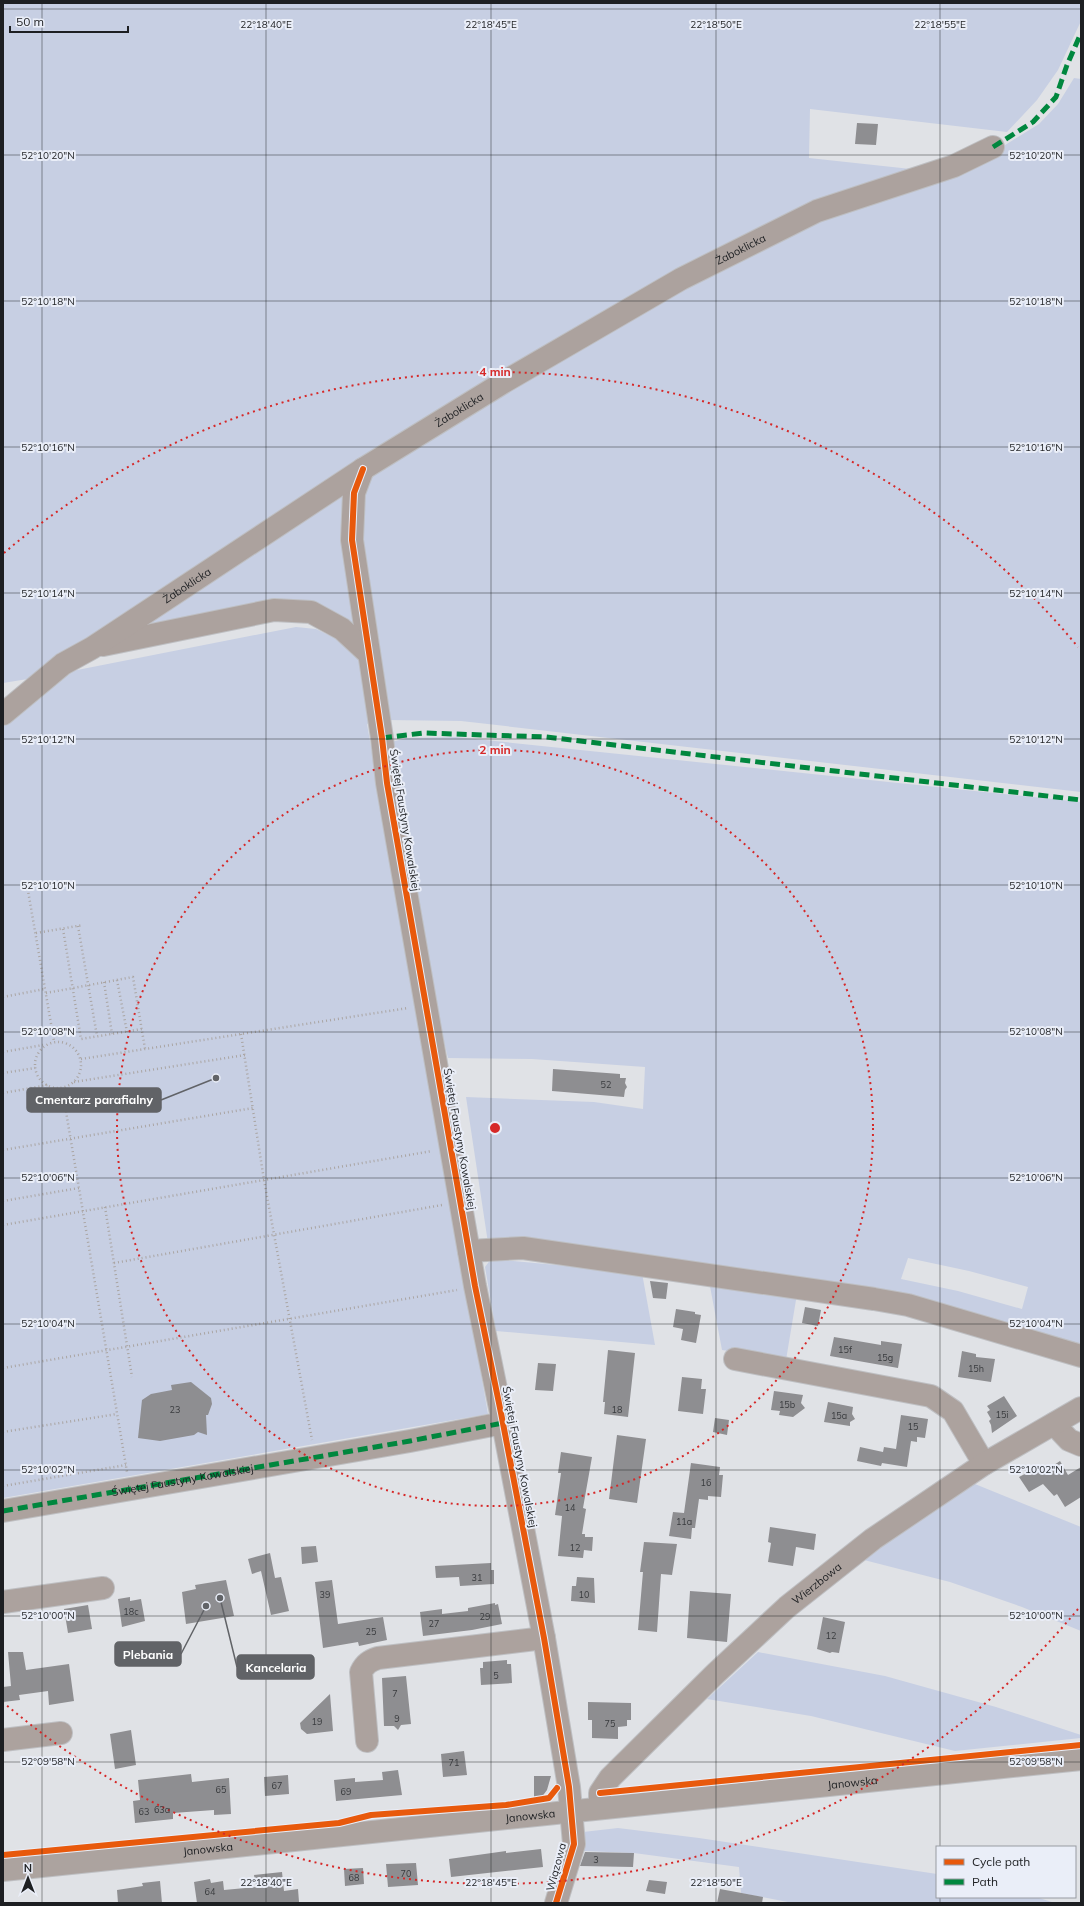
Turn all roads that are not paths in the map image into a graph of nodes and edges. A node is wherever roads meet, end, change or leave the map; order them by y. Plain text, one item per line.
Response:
1 (993, 147) dead end
2 (363, 468) junction
3 (92, 648) junction
4 (369, 654) junction
5 (3, 714) edge
6 (469, 1251) junction
7 (1081, 1356) edge
8 (735, 1359) dead end
9 (1081, 1408) edge
10 (503, 1423) junction
11 (1054, 1424) junction
12 (1081, 1445) edge
13 (984, 1464) junction
14 (3, 1511) edge
15 (103, 1588) dead end
16 (3, 1602) edge
17 (544, 1638) junction
18 (61, 1733) dead end
19 (3, 1740) edge
20 (367, 1741) dead end
21 (1081, 1759) edge
22 (600, 1808) junction
23 (571, 1812) junction
24 (3, 1870) edge
25 (556, 1903) edge

1 - 2 street, Żaboklicka
2 - 3 street, Żaboklicka
2 - 4 street, Świętej Faustyny Kowalskiej
3 - 4 street
3 - 5 street, Żaboklicka
4 - 6 street, Świętej Faustyny Kowalskiej
6 - 7 street
6 - 10 street, Świętej Faustyny Kowalskiej
8 - 13 street
9 - 11 street, Wierzbowa
10 - 14 street, Świętej Faustyny Kowalskiej
10 - 17 street, Świętej Faustyny Kowalskiej
11 - 12 street
11 - 13 street, Wierzbowa
13 - 22 street, Wierzbowa
15 - 16 street
17 - 20 street
17 - 23 street, Świętej Faustyny Kowalskiej
18 - 19 street
21 - 22 main road, Janowska
22 - 23 main road, Janowska
23 - 24 main road, Janowska
23 - 25 street, Wiązowa

